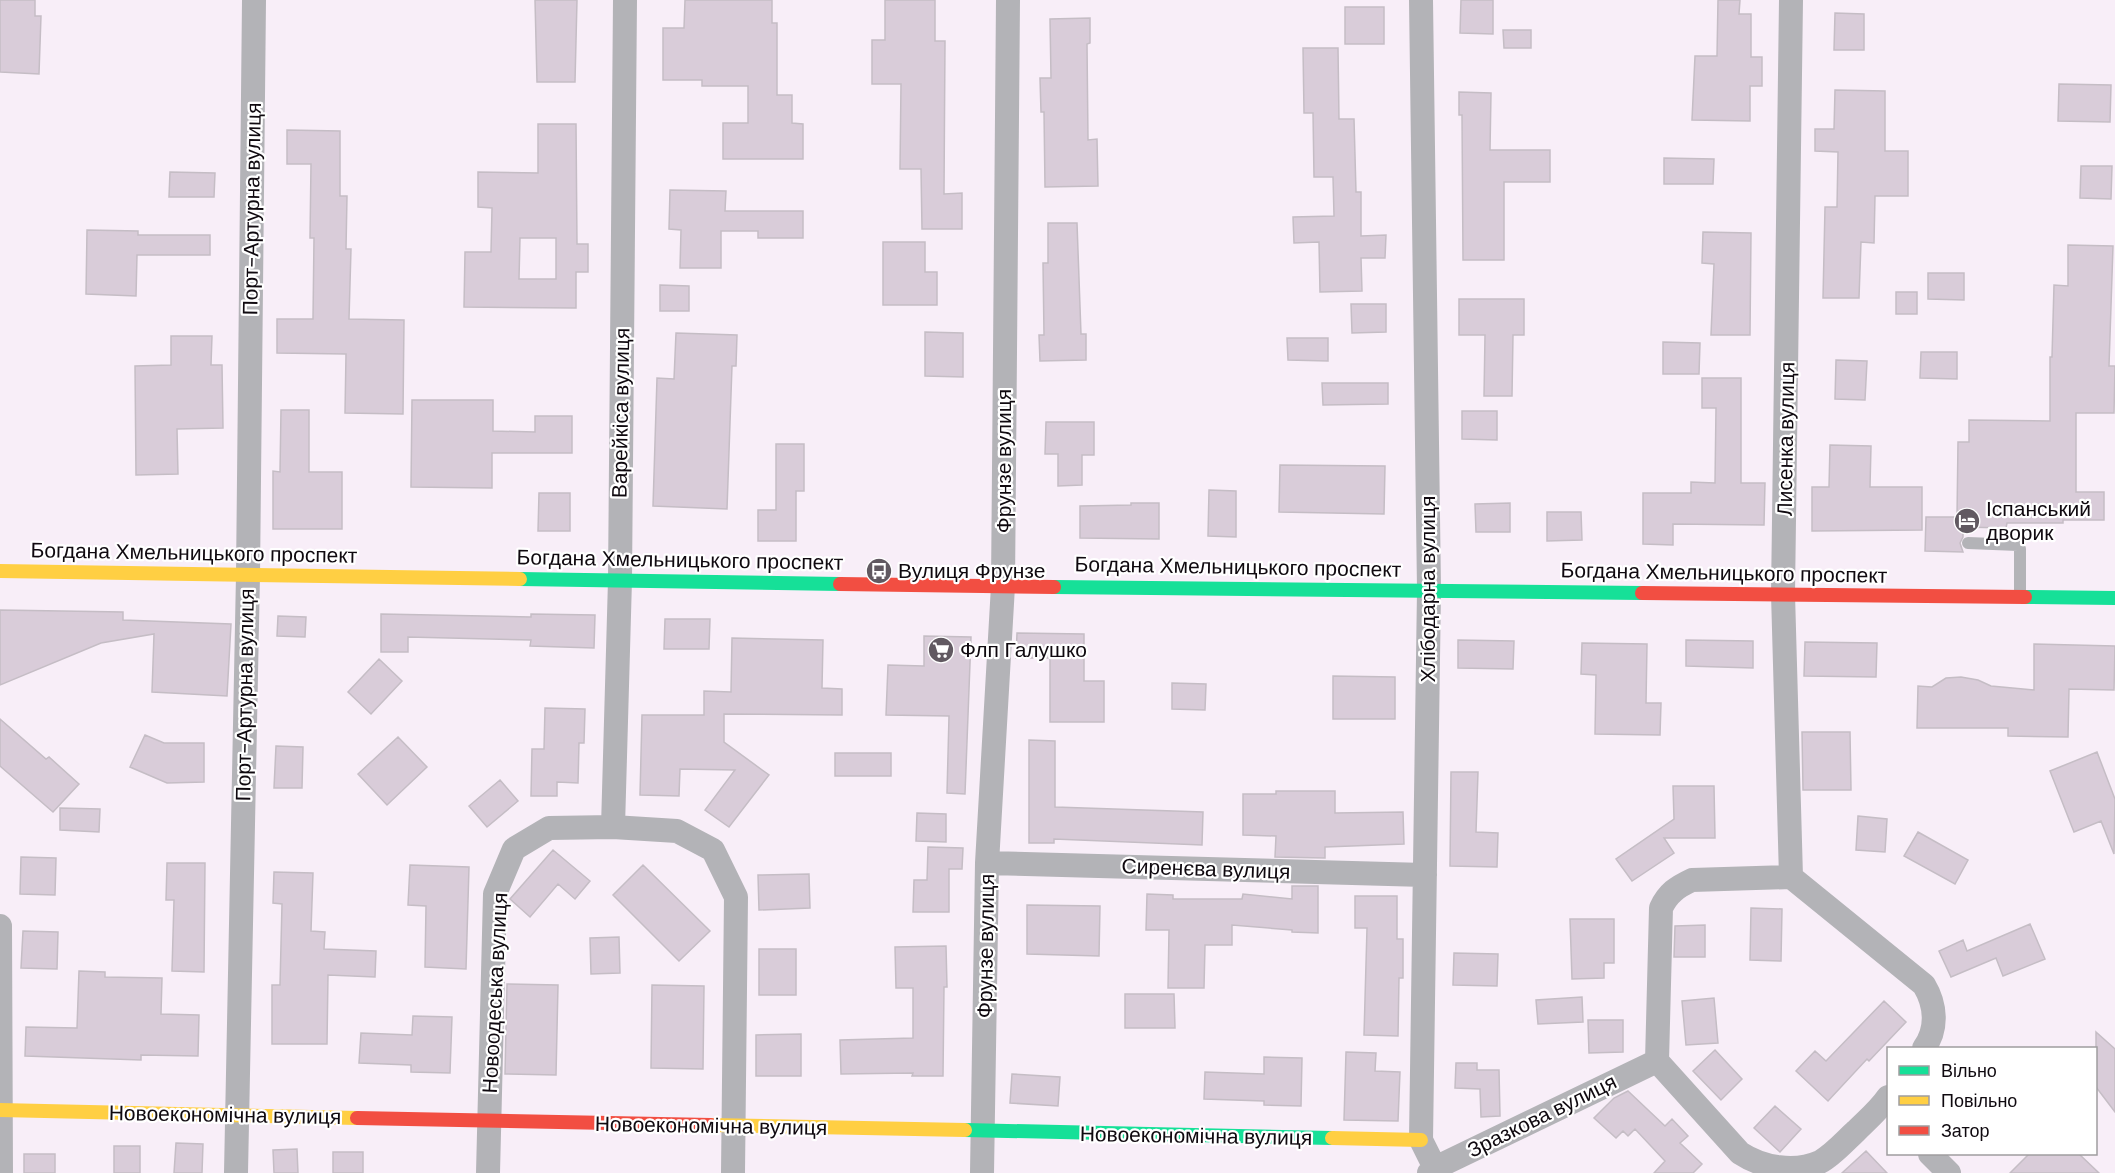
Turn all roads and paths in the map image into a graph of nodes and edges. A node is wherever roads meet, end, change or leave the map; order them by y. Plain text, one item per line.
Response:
1 (254, 0) edge
2 (625, 0) edge
3 (1008, 0) edge
4 (1420, 0) edge
5 (1791, 0) edge
6 (1968, 543) dead end
7 (0, 572) edge
8 (248, 576) junction
9 (620, 580) junction
10 (1003, 586) junction
11 (1429, 590) junction
12 (1784, 594) junction
13 (2020, 597) junction
14 (2115, 598) edge
15 (614, 827) junction
16 (987, 863) junction
17 (1425, 875) junction
18 (1791, 877) junction
19 (0, 926) edge
20 (1924, 1047) edge
21 (1656, 1061) junction
22 (1887, 1104) edge
23 (1, 1110) edge
24 (237, 1115) junction
25 (489, 1120) junction
26 (733, 1126) junction
27 (983, 1131) junction
28 (1421, 1140) junction
29 (1931, 1155) edge
30 (1435, 1171) edge
31 (1, 1173) edge
32 (236, 1173) edge
33 (488, 1173) edge
34 (733, 1173) edge
35 (982, 1173) edge
36 (1949, 1173) edge

1 - 8 street, Порт-Артурна вулиця
2 - 9 street, Варейкіса вулиця
3 - 10 street, Фрунзе вулиця
4 - 11 street, Хлібодарна вулиця
5 - 12 street, Лисенка вулиця
6 - 13 lane
7 - 8 main road, Богдана Хмельницького проспект
8 - 9 main road, Богдана Хмельницького проспект
8 - 24 street, Порт-Артурна вулиця
9 - 10 main road, Богдана Хмельницького проспект
9 - 15 street, Варейкіса вулиця
10 - 11 main road, Богдана Хмельницького проспект
10 - 16 street, Фрунзе вулиця
11 - 12 main road, Богдана Хмельницького проспект
11 - 17 street, Хлібодарна вулиця
12 - 13 main road, Богдана Хмельницького проспект
12 - 18 street, Лисенка вулиця
13 - 14 main road, Богдана Хмельницького проспект
15 - 25 street, Новоодеська вулиця
15 - 26 street, Новоодеська вулиця
16 - 17 street, Сиренєва вулиця
16 - 27 street, Фрунзе вулиця
17 - 28 street, Хлібодарна вулиця
18 - 20 street
18 - 21 street
19 - 23 street
21 - 22 street
21 - 30 street, Зразкова вулиця
23 - 24 main road, Новоекономічна вулиця
23 - 31 street
24 - 25 main road, Новоекономічна вулиця
24 - 32 street, Порт-Артурна вулиця
25 - 26 main road, Новоекономічна вулиця
25 - 33 street, Новоодеська вулиця
26 - 27 main road, Новоекономічна вулиця
26 - 34 street, Новоодеська вулиця
27 - 28 main road, Новоекономічна вулиця
27 - 35 street, Фрунзе вулиця
28 - 30 street, Хлібодарна вулиця
29 - 36 street

